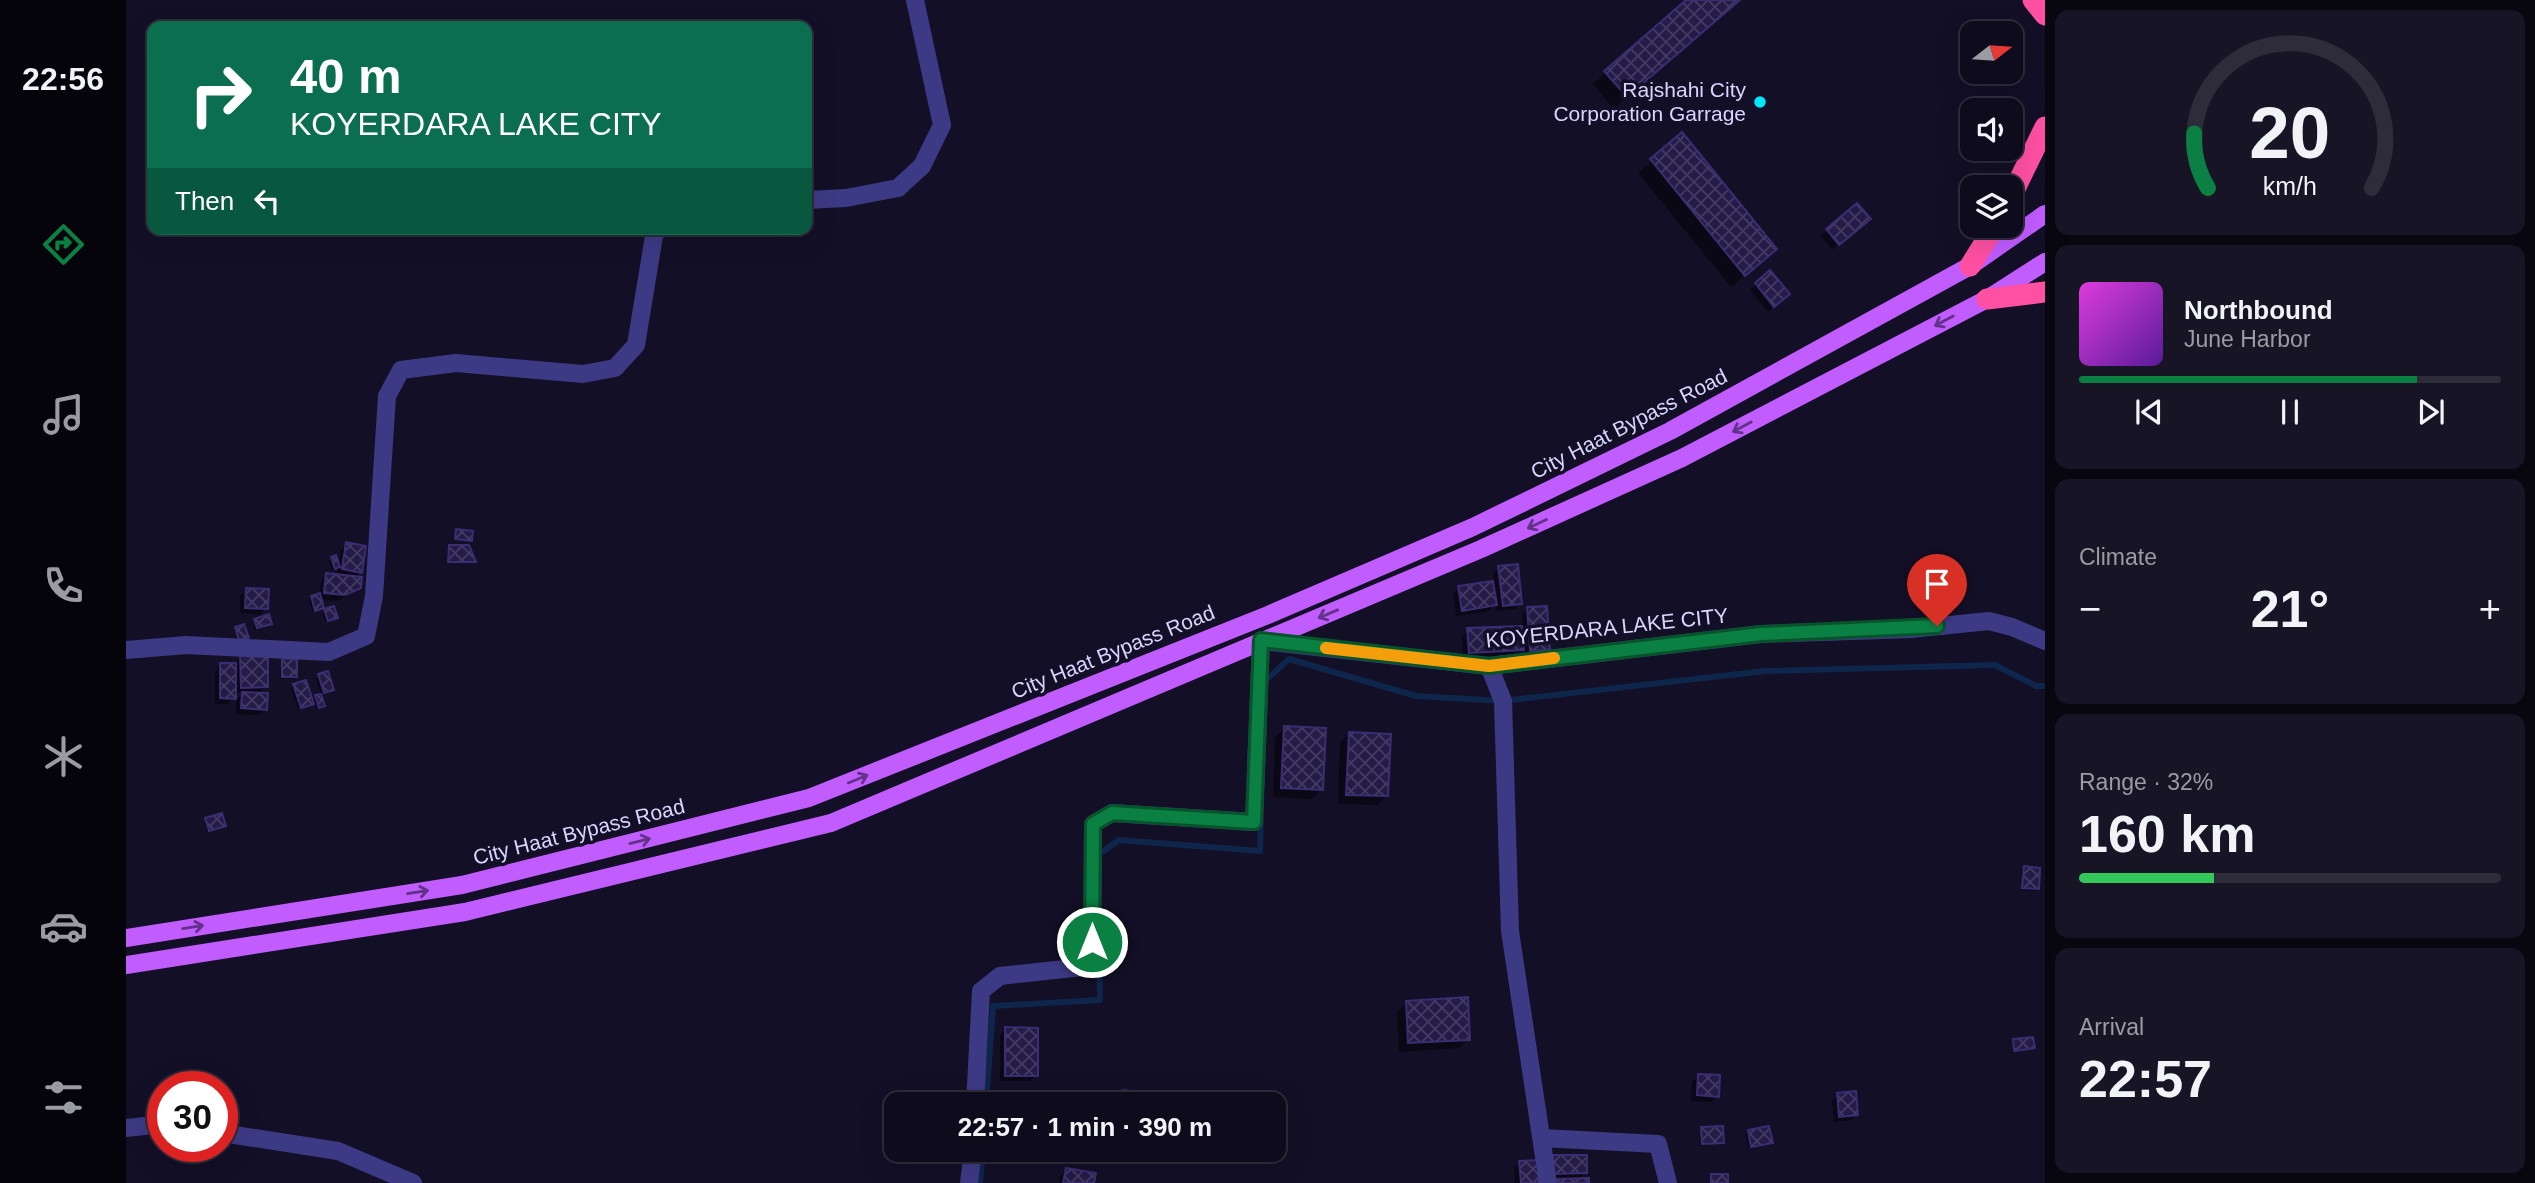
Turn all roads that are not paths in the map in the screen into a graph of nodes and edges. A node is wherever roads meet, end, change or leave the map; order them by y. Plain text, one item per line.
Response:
1 (915, 0) edge
2 (2033, 0) edge
3 (2045, 15) edge
4 (2045, 127) edge
5 (2022, 175) edge
6 (812, 200) edge
7 (2045, 214) edge
8 (655, 235) edge
9 (1988, 238) edge
10 (2045, 262) edge
11 (1970, 266) junction
12 (2045, 292) edge
13 (1987, 299) junction
14 (1261, 640) junction
15 (2045, 641) edge
16 (126, 650) edge
17 (1489, 666) junction
18 (126, 938) edge
19 (126, 965) edge
20 (976, 1092) edge
21 (147, 1126) edge
22 (126, 1128) edge
23 (238, 1135) edge
24 (1541, 1138) junction
25 (972, 1162) edge
26 (413, 1183) edge
27 (969, 1183) edge
28 (1548, 1183) edge
29 (1668, 1183) edge

1 - 6 street
2 - 3 highway
4 - 5 highway
7 - 11 main road, City Haat Bypass Road
8 - 16 street
9 - 11 highway
10 - 13 main road
18 -> 11 main road, City Haat Bypass Road
12 - 13 highway
13 -> 14 main road
14 - 17 street, KOYERDARA LAKE CITY
14 - 19 main road
14 - 20 street
15 - 17 street, KOYERDARA LAKE CITY
17 - 24 street
21 - 22 street
23 - 26 street
24 - 28 street
24 - 29 street
25 - 27 street

